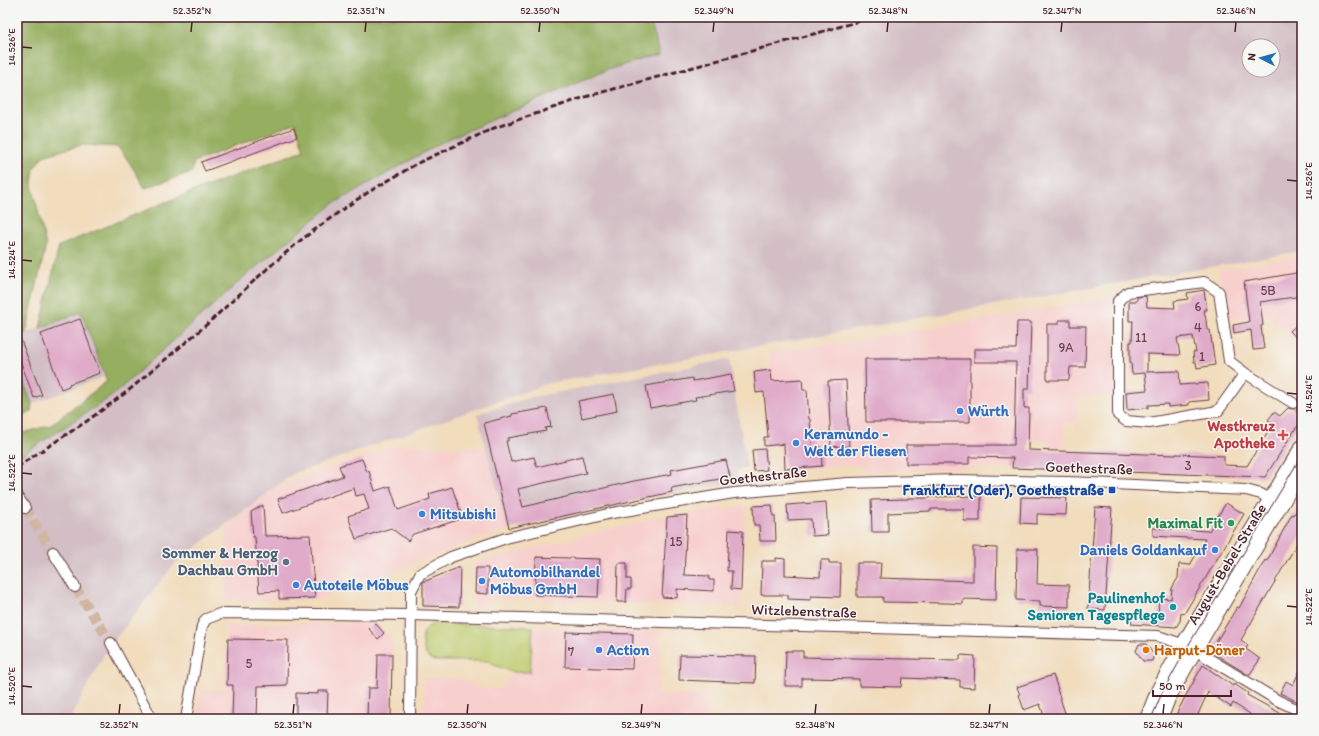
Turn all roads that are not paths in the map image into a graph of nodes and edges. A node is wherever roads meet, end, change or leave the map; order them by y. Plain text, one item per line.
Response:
1 (1245, 373) junction
2 (1294, 403) tunnel mouth
3 (1302, 447) edge
4 (1302, 469) edge
5 (17, 496) edge
6 (1276, 503) junction
7 (25, 508) tunnel mouth
8 (53, 552) tunnel mouth
9 (75, 586) tunnel mouth
10 (410, 615) junction
11 (111, 643) tunnel mouth
12 (1189, 647) junction
13 (1302, 712) edge
14 (152, 719) edge
15 (186, 719) edge
16 (410, 719) edge
17 (1146, 719) edge
18 (1160, 719) edge

1 - 1 street
1 - 2 street
3 - 6 street, August-Bebel-Straße
4 - 6 street, August-Bebel-Straße
5 - 7 street
6 - 10 street, Goethestraße
6 - 12 street, August-Bebel-Straße
8 - 9 street
10 - 12 street, Witzlebenstraße
10 - 15 street, Witzlebenstraße
10 - 16 street, Goethestraße
11 - 14 street
12 - 13 street, Witzlebenstraße
12 - 17 street, August-Bebel-Straße
12 - 18 street, August-Bebel-Straße

